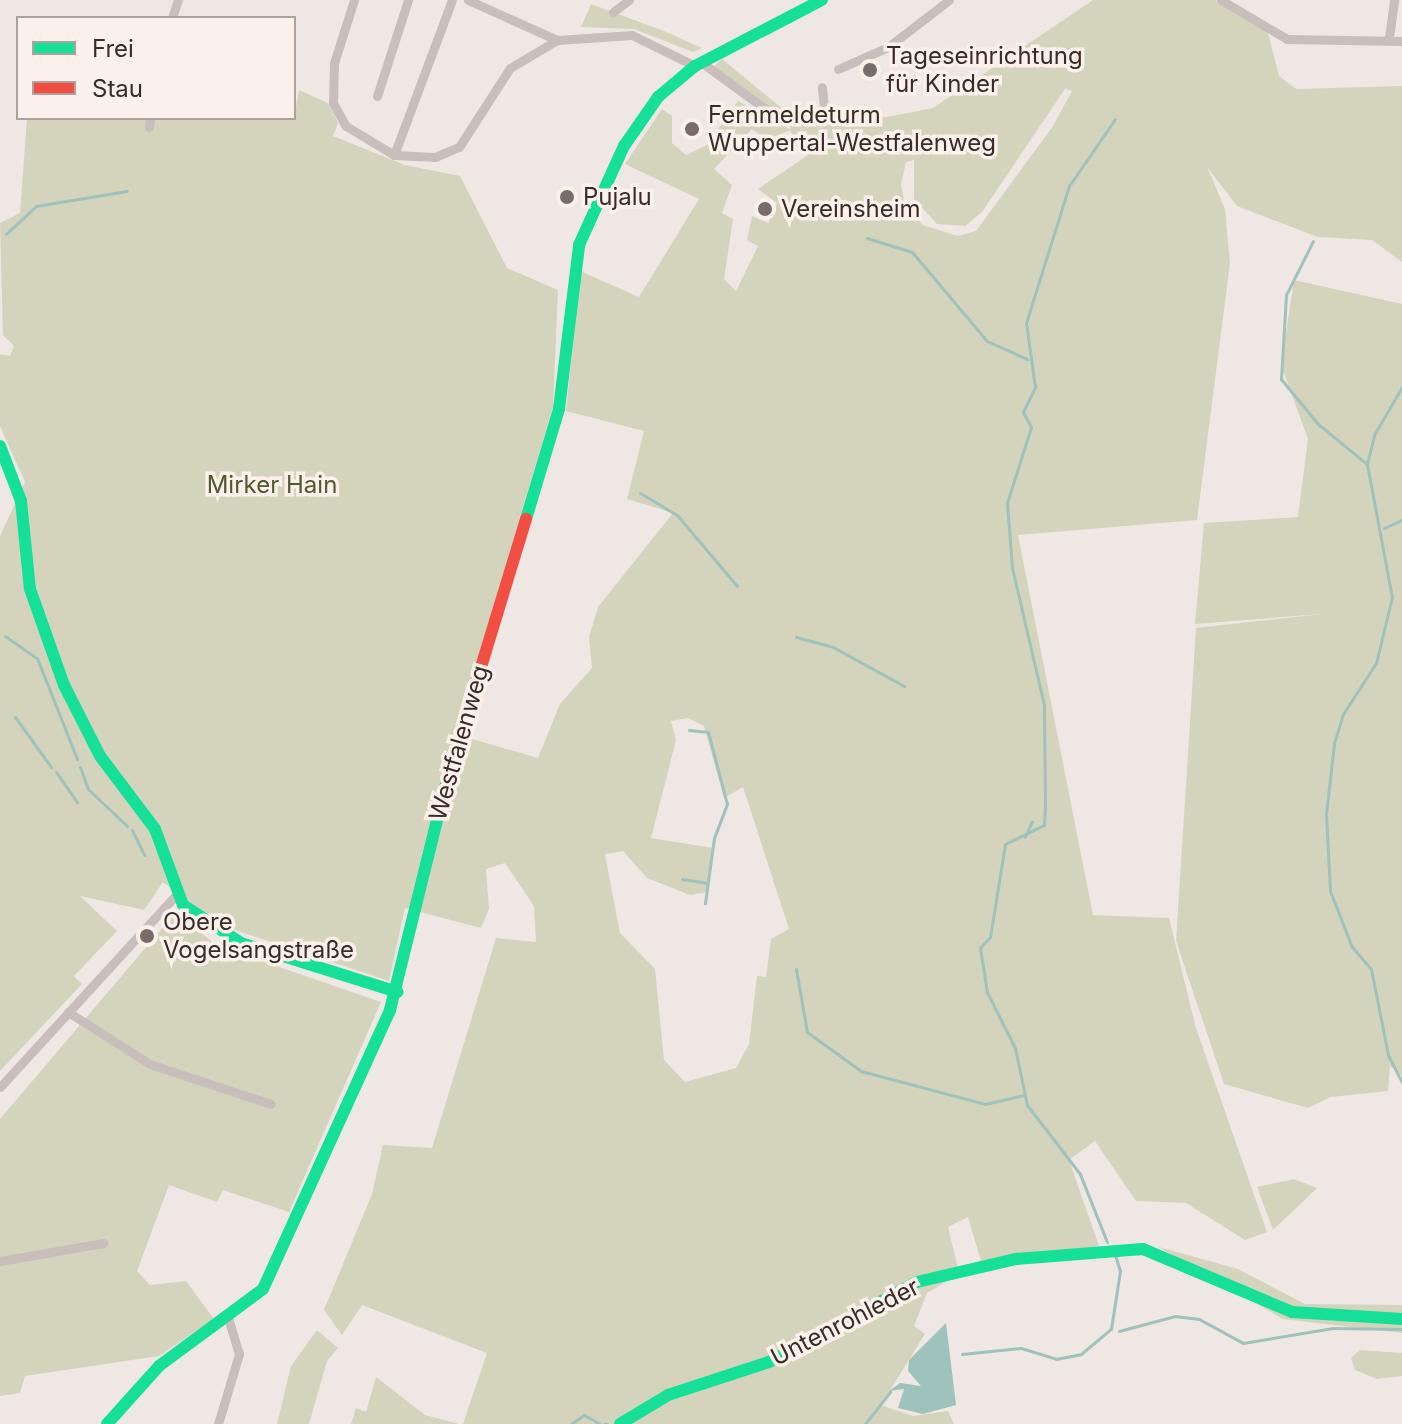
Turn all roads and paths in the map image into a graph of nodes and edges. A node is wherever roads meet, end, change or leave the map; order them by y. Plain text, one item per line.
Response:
1 (354, 0) edge
2 (408, 0) edge
3 (452, 0) edge
4 (468, 0) edge
5 (629, 0) edge
6 (822, 0) edge
7 (949, 0) edge
8 (1221, 0) edge
9 (1394, 0) edge
10 (613, 12) dead end
11 (1389, 37) junction
12 (557, 40) junction
13 (1402, 41) edge
14 (698, 64) junction
15 (838, 69) dead end
16 (822, 87) dead end
17 (377, 96) dead end
18 (394, 155) junction
19 (0, 446) edge
20 (176, 895) junction
21 (397, 992) junction
22 (68, 1012) junction
23 (0, 1087) edge
24 (271, 1104) dead end
25 (103, 1243) dead end
26 (0, 1261) edge
27 (228, 1319) junction
28 (1402, 1319) edge
29 (107, 1424) edge
30 (218, 1424) edge
31 (620, 1424) edge

1 - 18 street
2 - 17 street
3 - 18 street
4 - 12 street
5 - 10 street
6 - 14 street, Westfalenweg
7 - 15 street
8 - 11 street
9 - 11 street
11 - 13 street
12 - 14 street
12 - 18 street
14 - 16 street
14 - 21 street, Westfalenweg
19 - 20 street
20 - 21 street
20 - 22 street
21 - 27 street, Westfalenweg
22 - 23 street
22 - 24 street
25 - 26 street
27 - 29 street, Westfalenweg
27 - 30 street
28 - 31 street, Untenrohleder

